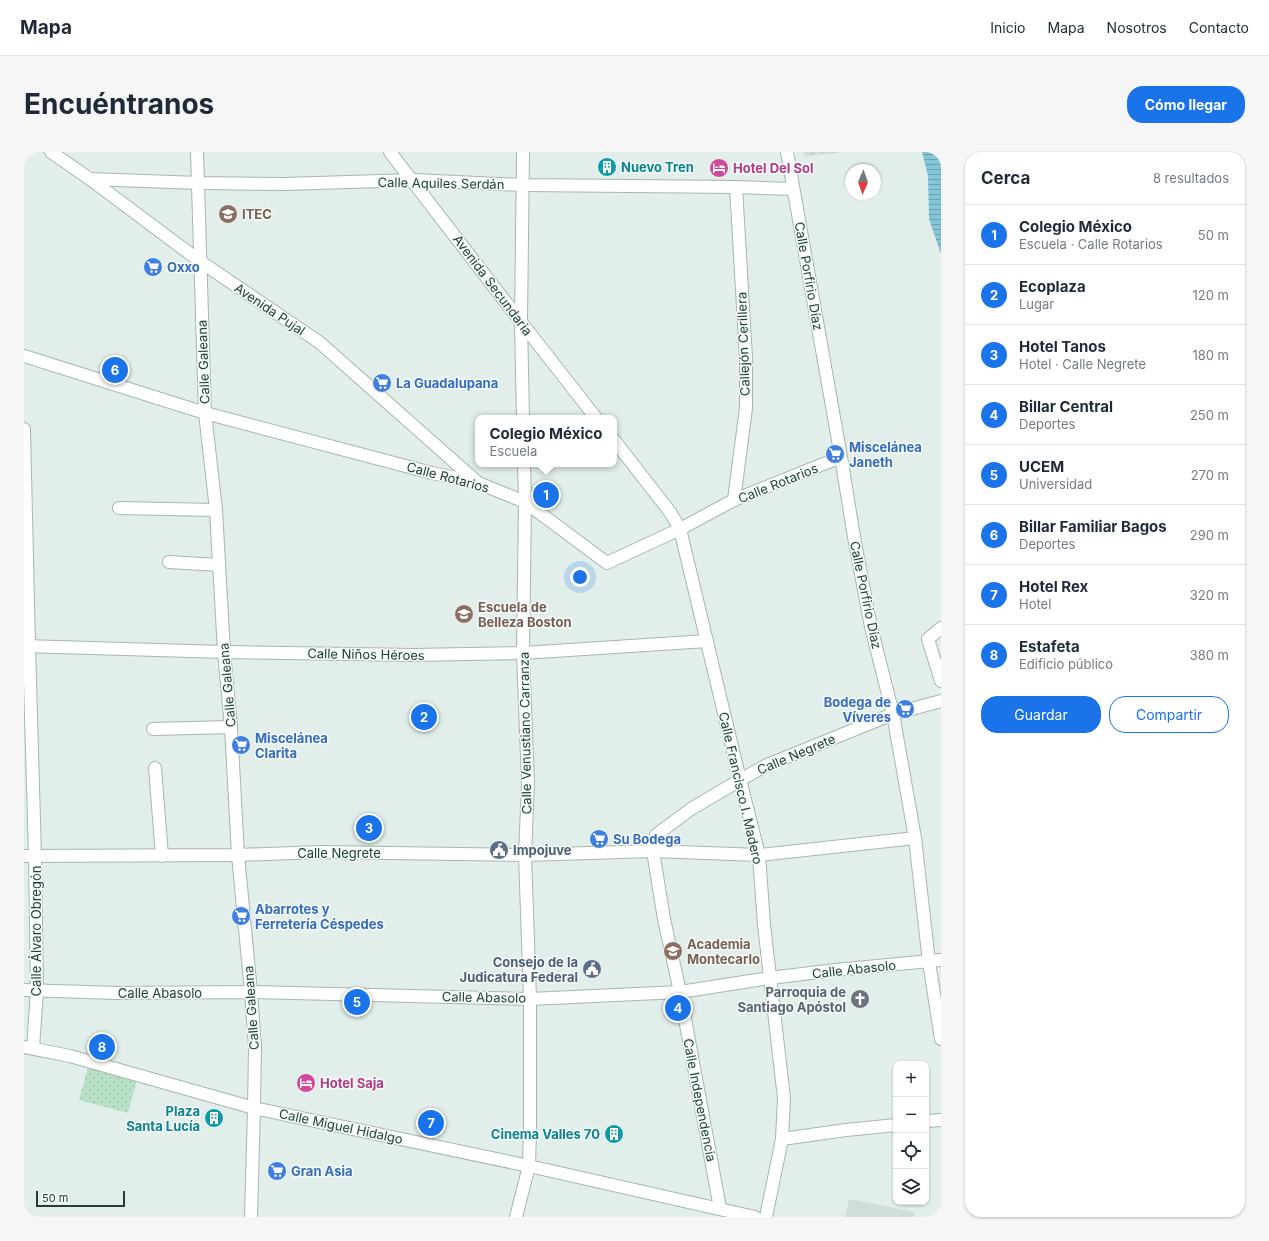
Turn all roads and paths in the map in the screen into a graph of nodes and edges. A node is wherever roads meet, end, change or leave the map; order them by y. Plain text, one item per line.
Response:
1 (51, 152) edge
2 (198, 152) edge
3 (390, 152) edge
4 (523, 152) edge
5 (787, 152) edge
6 (90, 179) junction
7 (413, 180) junction
8 (198, 183) junction
9 (524, 185) junction
10 (736, 187) junction
11 (793, 189) junction
12 (201, 262) junction
13 (521, 322) junction
14 (24, 356) edge
15 (205, 413) junction
16 (523, 415) edge
17 (594, 415) edge
18 (24, 429) edge
19 (617, 444) edge
20 (25, 455) edge
21 (841, 457) junction
22 (524, 467) edge
23 (476, 482) junction
24 (734, 500) junction
25 (525, 502) junction
26 (119, 508) dead end
27 (216, 510) junction
28 (680, 529) junction
29 (169, 562) dead end
30 (219, 565) junction
31 (941, 628) edge
32 (707, 641) junction
33 (26, 646) edge
34 (224, 652) junction
35 (523, 654) junction
36 (941, 681) edge
37 (941, 701) edge
38 (893, 714) junction
39 (231, 727) junction
40 (154, 729) dead end
41 (155, 768) dead end
42 (740, 780) junction
43 (915, 838) junction
44 (653, 851) junction
45 (238, 855) junction
46 (525, 855) junction
47 (759, 855) junction
48 (30, 856) edge
49 (162, 856) junction
50 (935, 961) edge
51 (770, 978) junction
52 (24, 990) edge
53 (37, 991) junction
54 (251, 992) junction
55 (680, 992) junction
56 (530, 999) junction
57 (941, 1039) edge
58 (28, 1048) edge
59 (254, 1108) junction
60 (941, 1120) edge
61 (929, 1121) edge
62 (893, 1125) edge
63 (782, 1139) junction
64 (529, 1166) junction
65 (720, 1208) junction
66 (251, 1217) edge
67 (516, 1217) edge
68 (755, 1217) edge
69 (766, 1217) edge

1 - 6 street, Avenida Pujal
2 - 8 street, Calle Galeana
3 - 7 street, Avenida Secundaria
4 - 9 street
5 - 11 street, Calle Porfirio Díaz
6 - 8 street, Calle Aquiles Serdán
6 - 12 street, Avenida Pujal
7 - 8 street, Calle Aquiles Serdán
7 - 9 street, Calle Aquiles Serdán
7 - 13 street, Avenida Secundaria
8 - 12 street, Calle Galeana
9 - 10 street, Calle Aquiles Serdán
9 - 13 street
10 - 11 street, Calle Aquiles Serdán
10 - 24 street, Callejón Cerillera
11 - 21 street, Calle Porfirio Díaz
12 - 15 street, Calle Galeana
12 - 23 street, Avenida Pujal
13 - 16 street
13 - 17 street, Avenida Secundaria
14 - 15 street, Calle Rotarios
15 - 23 street, Calle Rotarios
15 - 27 street, Calle Galeana
18 - 20 street, Calle Álvaro Obregón
19 - 28 street
20 - 33 street, Calle Álvaro Obregón
21 - 24 street, Calle Rotarios
21 - 38 street, Calle Porfirio Díaz
22 - 25 street, Calle Venustiano Carranza
23 - 25 street, Calle Rotarios
24 - 28 street, Calle Rotarios
25 - 28 street, Calle Rotarios
25 - 35 street, Calle Venustiano Carranza
26 - 27 street
27 - 30 street, Calle Galeana
28 - 32 street, Calle Francisco I. Madero
29 - 30 street
30 - 34 street, Calle Galeana
31 - 36 street
32 - 35 street, Calle Niños Héroes
32 - 42 street, Calle Francisco I. Madero
33 - 34 street, Calle Niños Héroes
33 - 48 street, Calle Álvaro Obregón
34 - 35 street, Calle Niños Héroes
34 - 39 street, Calle Galeana
35 - 46 street, Calle Venustiano Carranza
37 - 38 street, Calle Negrete
38 - 42 street, Calle Negrete
38 - 43 street, Calle Porfirio Díaz
39 - 40 street
39 - 45 street, Calle Galeana
41 - 49 street
42 - 44 street, Calle Negrete
42 - 47 street, Calle Francisco I. Madero
43 - 47 street, Calle Negrete
43 - 50 street, Calle Porfirio Díaz
44 - 46 street, Calle Negrete
44 - 47 street, Calle Negrete
44 - 55 street, Calle Independencia
45 - 46 street, Calle Negrete
45 - 49 street, Calle Negrete
45 - 54 street, Calle Galeana
46 - 56 street, Calle Venustiano Carranza
47 - 51 street, Calle Francisco I. Madero
48 - 49 street, Calle Negrete
48 - 53 street, Calle Álvaro Obregón
50 - 51 street, Calle Abasolo
50 - 57 street, Calle Porfirio Díaz
51 - 55 street, Calle Abasolo
51 - 63 street, Calle Francisco I. Madero
52 - 53 street, Calle Abasolo
53 - 54 street, Calle Abasolo
53 - 58 street, Calle Álvaro Obregón
54 - 56 street, Calle Abasolo
54 - 59 street, Calle Galeana
55 - 56 street, Calle Abasolo
55 - 65 street, Calle Independencia
56 - 64 street, Calle Venustiano Carranza
58 - 59 street, Calle Miguel Hidalgo
59 - 64 street, Calle Miguel Hidalgo
59 - 66 street, Calle Galeana
60 - 61 street
62 - 63 street
63 - 69 street, Calle Francisco I. Madero
64 - 65 street, Calle Miguel Hidalgo
64 - 67 street, Calle Venustiano Carranza
65 - 68 street, Calle Miguel Hidalgo

